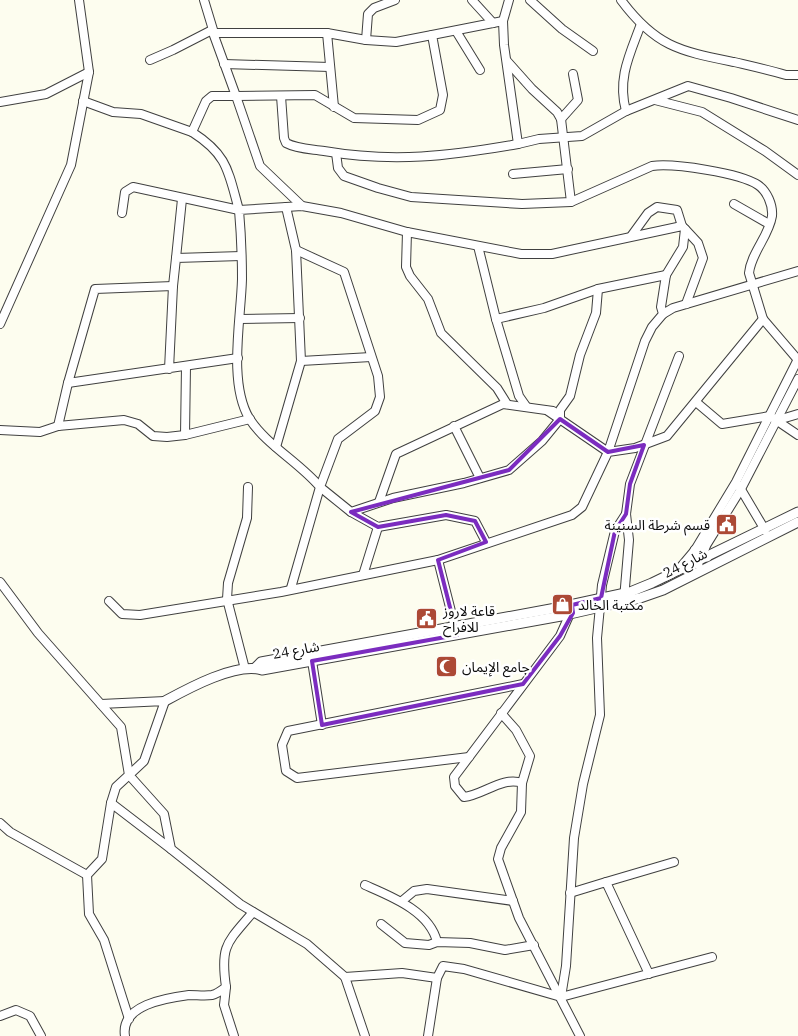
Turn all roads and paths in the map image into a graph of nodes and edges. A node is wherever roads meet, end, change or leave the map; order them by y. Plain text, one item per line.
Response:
1 (79, 0) edge
2 (204, 0) edge
3 (395, 0) edge
4 (472, 0) edge
5 (509, 0) edge
6 (530, 0) edge
7 (621, 0) edge
8 (503, 21) junction
9 (493, 23) junction
10 (642, 24) junction
11 (212, 30) junction
12 (456, 31) junction
13 (327, 33) junction
14 (432, 35) junction
15 (366, 40) junction
16 (593, 51) dead end
17 (150, 60) dead end
18 (507, 61) junction
19 (224, 64) junction
20 (330, 67) junction
21 (480, 70) dead end
22 (89, 72) junction
23 (573, 74) dead end
24 (798, 75) edge
25 (236, 96) junction
26 (281, 96) junction
27 (655, 100) junction
28 (83, 101) junction
29 (0, 102) edge
30 (334, 107) junction
31 (626, 111) junction
32 (561, 119) junction
33 (798, 120) edge
34 (192, 132) junction
35 (564, 137) junction
36 (518, 144) junction
37 (336, 153) junction
38 (568, 169) junction
39 (513, 174) dead end
40 (798, 175) edge
41 (182, 199) junction
42 (571, 202) junction
43 (734, 204) dead end
44 (302, 206) junction
45 (286, 207) junction
46 (239, 210) junction
47 (122, 213) dead end
48 (769, 224) junction
49 (683, 227) junction
50 (407, 232) junction
51 (632, 236) junction
52 (478, 246) junction
53 (296, 250) junction
54 (241, 256) junction
55 (176, 258) junction
56 (798, 271) edge
57 (666, 275) junction
58 (751, 285) junction
59 (174, 286) junction
60 (598, 289) junction
61 (686, 304) junction
62 (663, 314) junction
63 (300, 318) junction
64 (240, 319) junction
65 (763, 319) junction
66 (496, 320) junction
67 (0, 324) edge
68 (679, 356) dead end
69 (371, 357) junction
70 (238, 358) junction
71 (798, 359) edge
72 (301, 361) junction
73 (186, 366) junction
74 (169, 369) junction
75 (798, 379) edge
76 (68, 383) junction
77 (696, 402) junction
78 (507, 404) junction
79 (526, 406) junction
80 (560, 410) junction
81 (548, 411) junction
82 (798, 414) edge
83 (770, 416) junction
84 (250, 419) junction
85 (560, 419) junction
86 (778, 420) junction
87 (58, 426) junction
88 (454, 426) junction
89 (0, 430) edge
90 (185, 435) junction
91 (798, 435) edge
92 (644, 445) junction
93 (276, 447) junction
94 (608, 452) junction
95 (480, 478) junction
96 (739, 485) junction
97 (248, 487) dead end
98 (320, 487) junction
99 (379, 502) junction
100 (351, 512) junction
101 (798, 512) edge
102 (626, 514) junction
103 (798, 522) edge
104 (378, 527) junction
105 (765, 530) junction
106 (486, 542) junction
107 (705, 543) junction
108 (695, 550) junction
109 (438, 560) junction
110 (709, 561) junction
111 (695, 563) junction
112 (678, 570) junction
113 (364, 575) junction
114 (0, 582) edge
115 (675, 583) junction
116 (291, 588) junction
117 (624, 598) junction
118 (227, 599) junction
119 (109, 601) dead end
120 (600, 602) junction
121 (572, 609) junction
122 (456, 631) junction
123 (312, 661) junction
124 (255, 668) junction
125 (244, 669) junction
126 (523, 684) junction
127 (165, 701) junction
128 (101, 704) junction
129 (501, 713) junction
130 (322, 725) junction
131 (469, 757) junction
132 (129, 775) junction
133 (522, 783) junction
134 (111, 803) junction
135 (0, 823) edge
136 (171, 848) junction
137 (674, 862) dead end
138 (87, 875) junction
139 (606, 882) junction
140 (365, 885) dead end
141 (570, 894) junction
142 (513, 901) junction
143 (402, 902) junction
144 (253, 912) junction
145 (381, 924) dead end
146 (437, 942) junction
147 (534, 945) junction
148 (712, 957) dead end
149 (649, 974) junction
150 (345, 977) junction
151 (437, 978) junction
152 (226, 987) junction
153 (561, 997) junction
154 (0, 1016) edge
155 (129, 1019) junction
156 (41, 1036) edge
157 (124, 1036) edge
158 (234, 1036) edge
159 (365, 1036) edge
160 (428, 1036) edge
161 (580, 1036) edge

1 - 22 street
2 - 11 street
3 - 15 street
4 - 9 street
5 - 8 street
6 - 16 street
7 - 10 street
8 - 9 street
8 - 18 street
9 - 12 street
10 - 24 street
10 - 31 street
11 - 13 street
11 - 17 street
11 - 19 street
12 - 14 street
12 - 21 street
13 - 15 street
13 - 20 street
14 - 15 street
14 - 30 street
18 - 32 street
18 - 36 street
19 - 20 street
19 - 25 street
20 - 30 street
22 - 28 street
22 - 29 street
23 - 32 street
25 - 26 street
25 - 34 street
25 - 44 street
26 - 30 street
26 - 37 street
27 - 31 street
27 - 33 street
27 - 40 street
28 - 34 street
28 - 67 street
31 - 35 street
32 - 35 street
34 - 46 street
35 - 36 street
35 - 38 street
36 - 37 street
37 - 42 street
38 - 39 street
38 - 42 street
41 - 46 street
41 - 47 street
41 - 55 street
42 - 48 street
43 - 48 street
44 - 45 street
44 - 50 street
45 - 46 street
45 - 53 street
46 - 54 street
48 - 58 street
49 - 51 street
49 - 51 street
49 - 57 street
49 - 61 street
50 - 52 street
50 - 78 street
51 - 52 street
52 - 66 street
53 - 63 street
53 - 69 street
54 - 55 street
54 - 64 street
55 - 59 street
56 - 58 street
57 - 60 street
57 - 62 street
58 - 61 street
58 - 65 street
59 - 74 street
59 - 76 street
60 - 66 street
60 - 80 street
61 - 62 street
62 - 94 street
63 - 64 street
63 - 72 street
64 - 70 street
65 - 71 street
65 - 77 street
66 - 79 street
68 - 92 street
69 - 72 street
69 - 98 street
70 - 73 street
70 - 84 street
71 - 83 street
72 - 93 street
73 - 74 street
73 - 90 street
74 - 76 street
75 - 86 street
76 - 87 street
77 - 83 street
77 - 92 street
78 - 79 street
78 - 88 street
79 - 81 street
80 - 81 street
80 - 85 street
81 - 85 street
82 - 86 street
83 - 86 street
83 - 96 street
84 - 90 street
84 - 93 street
85 - 94 street
85 - 95 street
86 - 91 street
86 - 96 street
87 - 89 street
87 - 90 street
88 - 95 street
88 - 99 street
92 - 94 street
92 - 102 street
93 - 98 street
94 - 106 street
95 - 99 street
96 - 105 street
96 - 107 street
97 - 118 street
98 - 100 street
98 - 116 street
99 - 100 street
100 - 104 street
101 - 105 street, شارع 24
102 - 117 street
102 - 120 street
103 - 110 street, شارع 24
104 - 106 street
104 - 113 street
105 - 110 street, شارع 24
106 - 109 street
107 - 108 street
107 - 110 street
107 - 111 street
108 - 111 street
108 - 112 street
109 - 113 street
109 - 122 street
110 - 111 street, شارع 24
110 - 115 street, شارع 24
111 - 112 street, شارع 24
111 - 115 street
112 - 117 street, شارع 24
113 - 116 street
114 - 128 street
115 - 117 street, شارع 24
116 - 118 street
117 - 120 street, شارع 24
118 - 119 street
118 - 125 street
120 - 121 street, شارع 24
120 - 141 street
121 - 122 street, شارع 24
121 - 126 street
122 - 123 street, شارع 24
122 - 124 street, شارع 24
123 - 124 street, شارع 24
123 - 130 street
124 - 125 street
125 - 127 street
126 - 129 street
126 - 130 street
127 - 128 street
127 - 132 street
128 - 132 street
129 - 131 street
129 - 133 street
130 - 131 street
131 - 133 street
132 - 134 street
132 - 136 street
133 - 142 street
134 - 136 street
134 - 138 street
135 - 138 street
136 - 144 street
137 - 139 street
138 - 155 street
139 - 141 street
139 - 149 street
140 - 143 street
141 - 153 street
142 - 143 street
142 - 147 street
143 - 146 street
144 - 150 street
144 - 152 street
145 - 146 street
146 - 147 street
147 - 153 street
148 - 149 street
149 - 153 street
150 - 151 street
150 - 159 street
151 - 153 street
151 - 160 street
152 - 155 street
152 - 158 street
153 - 161 street
154 - 156 street
155 - 157 street

